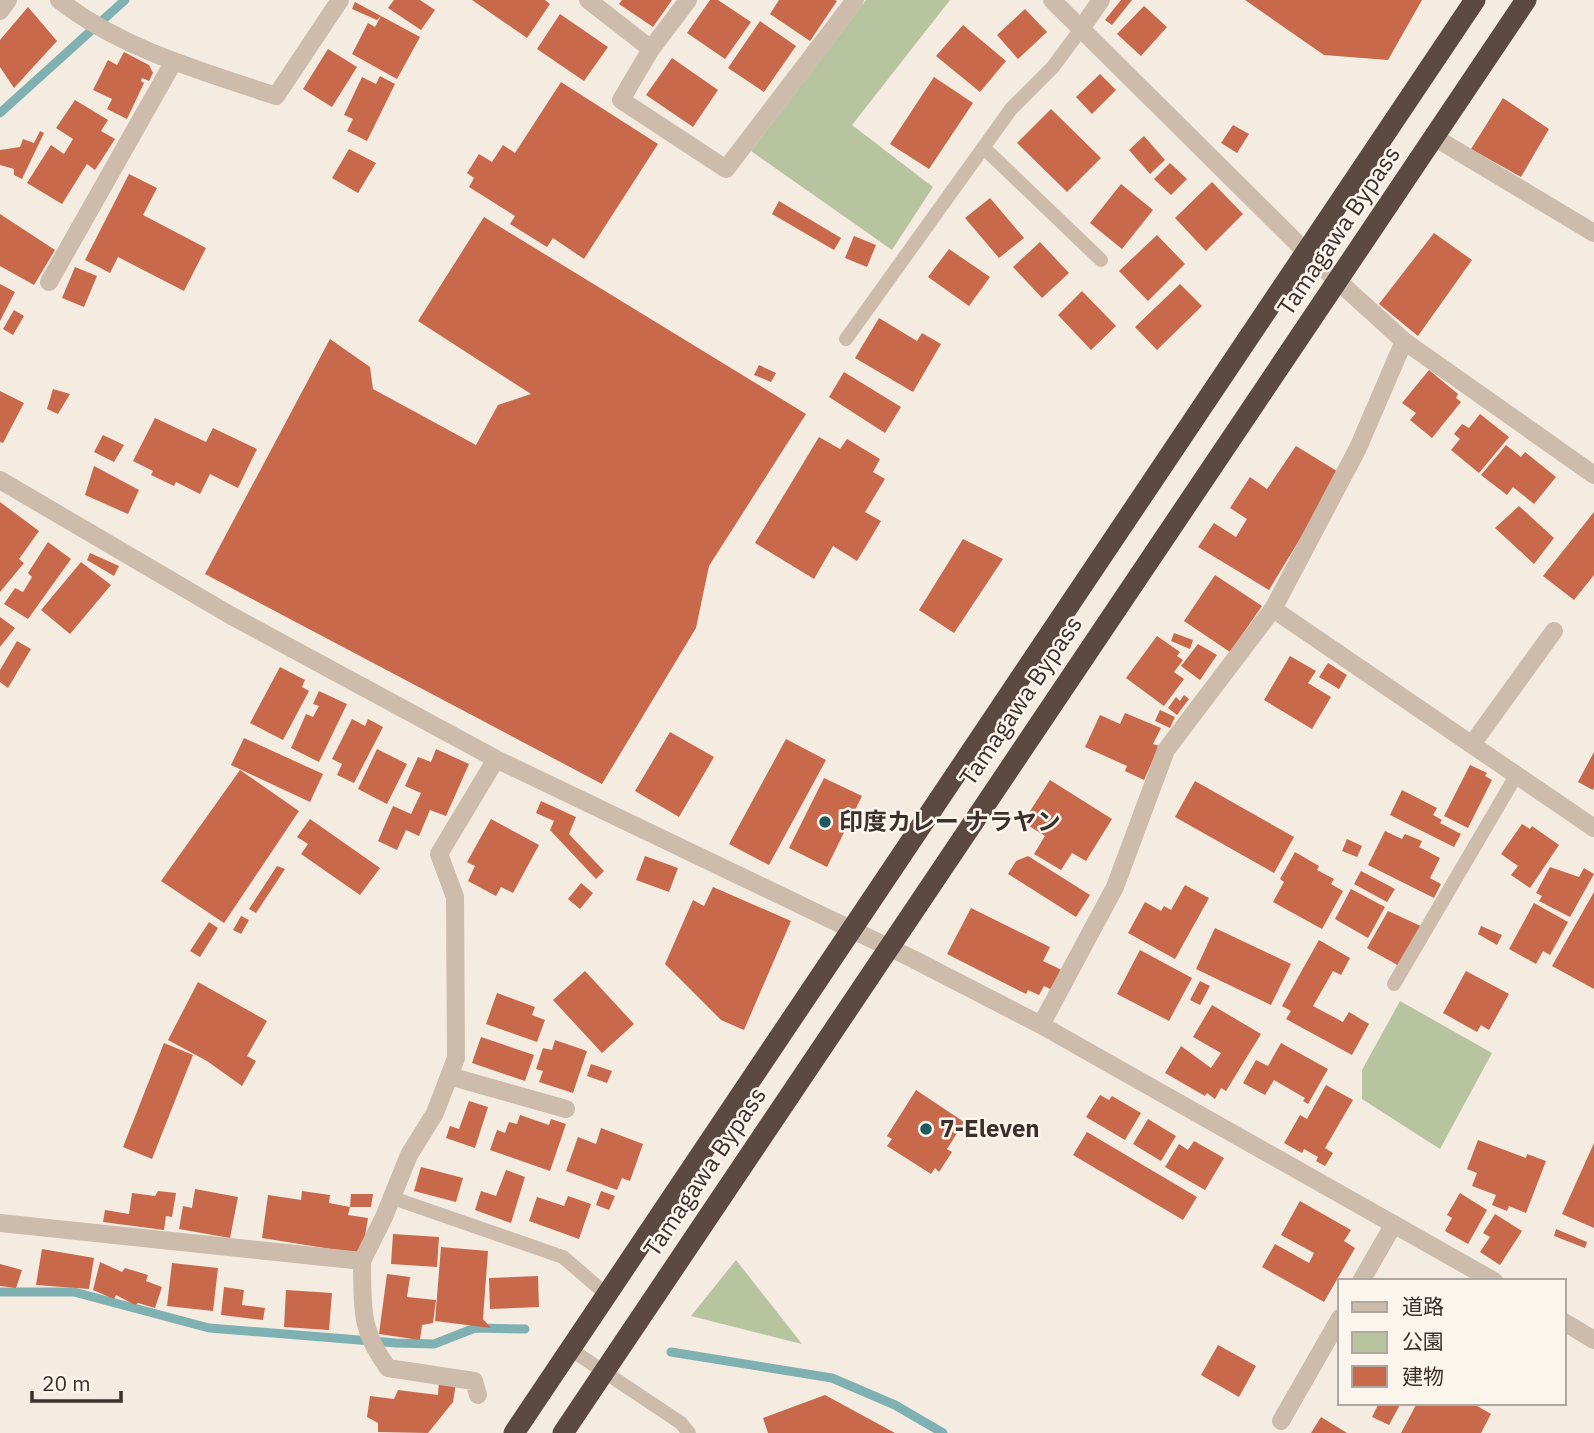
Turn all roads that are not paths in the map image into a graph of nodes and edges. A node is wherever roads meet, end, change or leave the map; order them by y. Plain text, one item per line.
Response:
1 (8, 0) edge
2 (60, 0) edge
3 (340, 0) edge
4 (587, 0) edge
5 (688, 0) edge
6 (855, 0) edge
7 (1052, 0) edge
8 (1101, 0) edge
9 (1475, 0) edge
10 (1526, 0) edge
11 (0, 11) edge
12 (1081, 29) junction
13 (651, 49) junction
14 (174, 61) junction
15 (1434, 137) junction
16 (984, 148) junction
17 (1594, 233) edge
18 (1306, 252) junction
19 (1101, 260) dead end
20 (1337, 281) junction
21 (49, 282) dead end
22 (846, 339) dead end
23 (1404, 341) junction
24 (1594, 475) edge
25 (0, 480) edge
26 (1273, 609) junction
27 (1554, 631) dead end
28 (1018, 685) junction
29 (1050, 705) junction
30 (1473, 743) junction
31 (496, 759) junction
32 (1517, 774) junction
33 (1594, 828) edge
34 (852, 930) junction
35 (887, 947) junction
36 (1394, 984) dead end
37 (1041, 1025) junction
38 (449, 1076) junction
39 (566, 1109) dead end
40 (390, 1197) junction
41 (0, 1223) edge
42 (1394, 1224) junction
43 (362, 1261) junction
44 (1363, 1279) edge
45 (1490, 1279) edge
46 (606, 1294) junction
47 (1338, 1321) edge
48 (1566, 1323) edge
49 (1594, 1340) edge
50 (570, 1349) junction
51 (604, 1372) junction
52 (478, 1395) dead end
53 (1281, 1421) dead end
54 (514, 1433) edge
55 (563, 1433) edge
56 (689, 1433) edge

1 - 11 street
2 - 14 street
3 - 14 street
4 - 13 street
5 - 13 street
6 - 13 street
7 - 12 street
8 - 12 street
9 - 18 highway, Tamagawa Bypass
10 - 15 highway, Tamagawa Bypass
12 - 16 lane
12 - 18 street
14 - 21 street
15 - 17 street
15 - 20 highway, Tamagawa Bypass
16 - 19 lane
16 - 22 lane
18 - 20 street
18 - 28 highway, Tamagawa Bypass
20 - 23 street
20 - 29 highway, Tamagawa Bypass
23 - 24 street
23 - 26 street
25 - 31 street
26 - 30 street
26 - 37 street
27 - 30 street
28 - 29 highway
28 - 34 highway, Tamagawa Bypass
29 - 35 highway, Tamagawa Bypass
30 - 32 street
31 - 34 street
31 - 38 street
32 - 33 street
32 - 36 lane
34 - 35 street
34 - 46 highway, Tamagawa Bypass
35 - 37 street
35 - 51 highway, Tamagawa Bypass
37 - 42 street
38 - 39 street
38 - 40 street
40 - 43 street
40 - 46 lane
41 - 43 street
42 - 44 street
42 - 45 street
43 - 52 street
46 - 50 highway, Tamagawa Bypass
47 - 53 street
48 - 49 street
50 - 51 lane
50 - 54 highway, Tamagawa Bypass
51 - 55 highway, Tamagawa Bypass
51 - 56 lane

